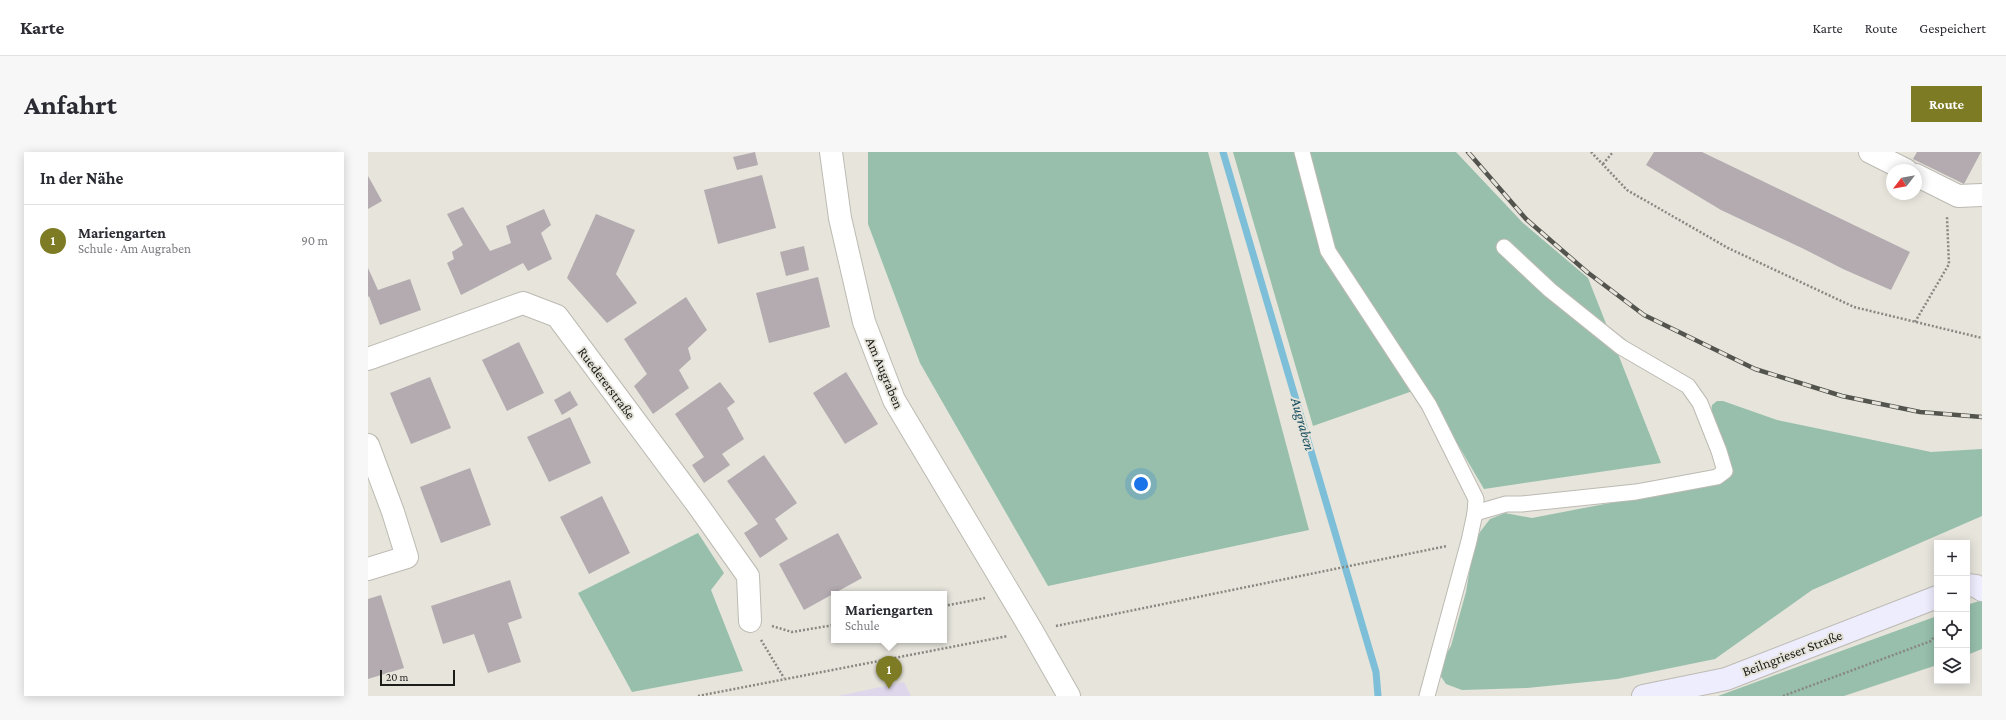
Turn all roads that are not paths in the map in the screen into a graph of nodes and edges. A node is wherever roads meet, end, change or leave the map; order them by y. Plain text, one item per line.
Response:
1 (831, 152) edge
2 (1302, 152) edge
3 (1870, 152) edge
4 (1894, 164) edge
5 (1922, 178) edge
6 (1982, 195) edge
7 (1504, 247) dead end
8 (368, 359) edge
9 (368, 445) edge
10 (1475, 513) junction
11 (368, 569) edge
12 (1970, 585) edge
13 (1982, 590) edge
14 (1934, 598) edge
15 (750, 621) road end
16 (1069, 696) edge
17 (1427, 696) edge
18 (1643, 696) edge

1 - 16 street, Am Augraben
2 - 10 lane
3 - 4 street
5 - 6 street
7 - 10 lane
8 - 15 street, Ruedererstraße
9 - 11 street
10 - 17 lane
12 - 13 main road
14 - 18 main road, Beilngrieser Straße

